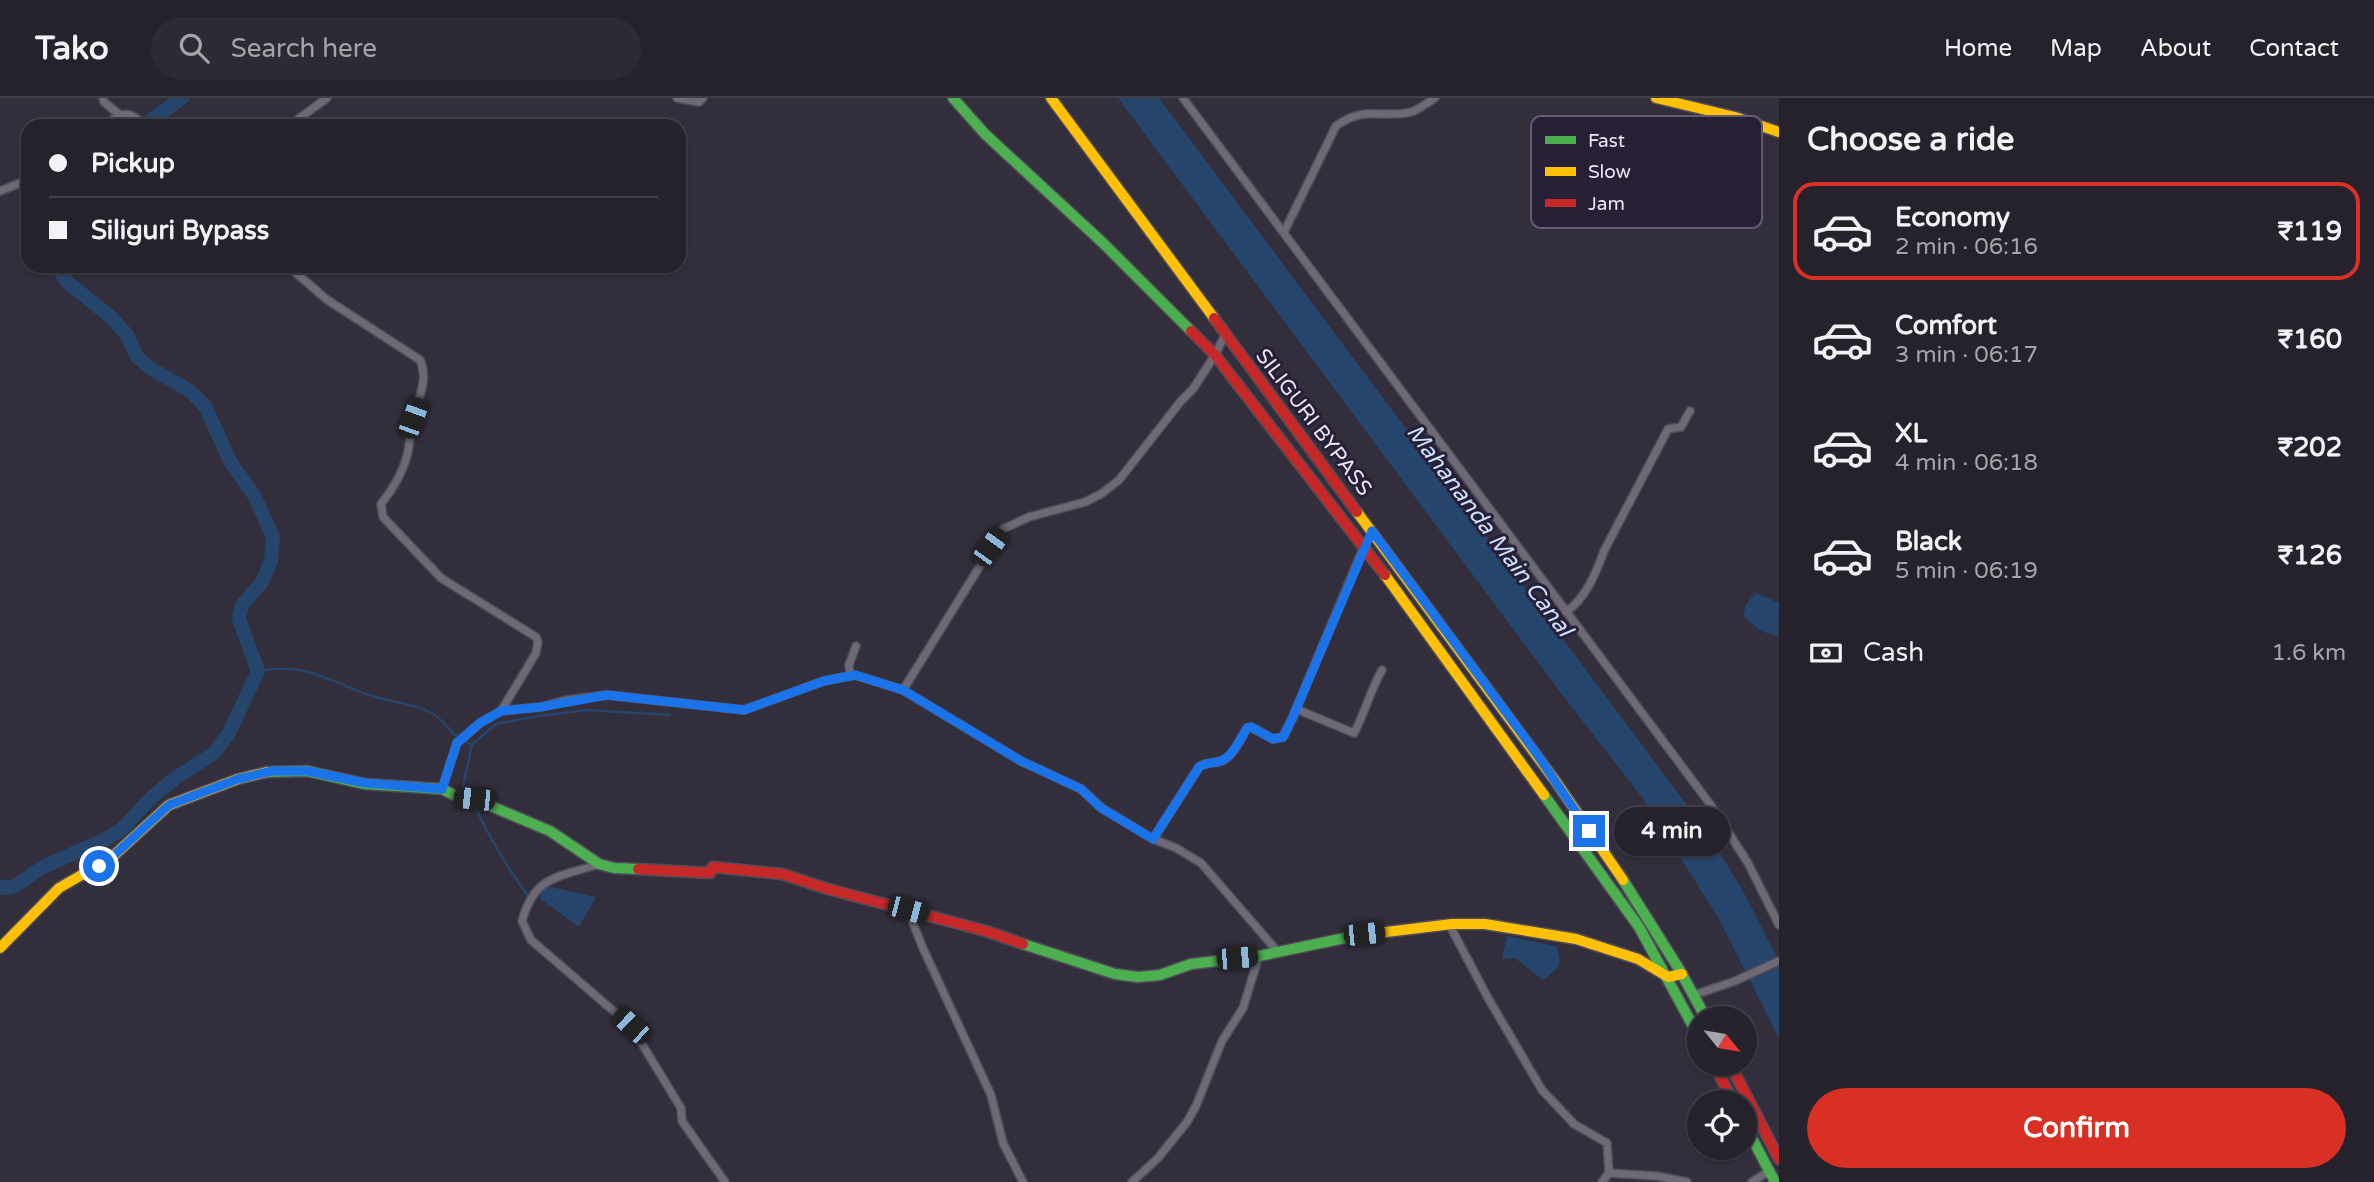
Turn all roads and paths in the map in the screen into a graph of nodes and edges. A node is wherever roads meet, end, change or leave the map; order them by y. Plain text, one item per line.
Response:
1 (103, 98) edge
2 (327, 98) edge
3 (677, 98) edge
4 (703, 98) edge
5 (953, 98) edge
6 (1051, 98) edge
7 (1183, 98) edge
8 (1435, 98) edge
9 (1656, 98) edge
10 (120, 115) junction
11 (1731, 116) edge
12 (114, 119) edge
13 (138, 119) edge
14 (298, 119) edge
15 (1762, 126) edge
16 (1779, 132) edge
17 (21, 183) edge
18 (0, 191) edge
19 (1284, 232) junction
20 (296, 273) edge
21 (1225, 335) junction
22 (1215, 355) junction
23 (1690, 411) dead end
24 (1372, 531) junction
25 (1364, 546) junction
26 (1566, 611) junction
27 (856, 646) dead end
28 (1382, 670) dead end
29 (850, 676) junction
30 (903, 690) junction
31 (1297, 709) junction
32 (501, 711) junction
33 (442, 789) junction
34 (1153, 839) junction
35 (598, 864) junction
36 (908, 910) junction
37 (1449, 924) junction
38 (1779, 925) edge
39 (0, 948) edge
40 (1278, 952) junction
41 (1259, 956) junction
42 (1779, 961) edge
43 (1682, 974) junction
44 (1668, 977) junction
45 (1694, 995) junction
46 (1700, 1006) edge
47 (1687, 1014) edge
48 (1736, 1076) edge
49 (1757, 1148) edge
50 (1779, 1159) edge
51 (1769, 1171) junction
52 (1609, 1173) junction
53 (725, 1182) edge
54 (1023, 1182) edge
55 (1132, 1182) edge
56 (1602, 1182) edge
57 (1687, 1182) edge
58 (1752, 1182) edge
59 (1775, 1182) edge

1 - 10 street
2 - 14 street
3 - 4 street
5 - 22 main road
6 - 21 main road, SILIGURI BYPASS
7 - 19 street
8 - 19 street
9 - 11 main road
10 - 12 street
10 - 13 street
15 - 16 main road
17 - 18 street
19 - 26 street
20 - 32 street
21 - 22 street
21 - 24 main road, SILIGURI BYPASS
22 - 25 main road
22 - 30 street
23 - 26 street
24 - 25 street
24 - 43 main road, SILIGURI BYPASS
25 - 31 street
25 - 44 main road
26 - 38 street
27 - 29 street
28 - 31 street
29 - 30 street
29 - 32 street
30 - 34 street
31 - 34 street
32 - 33 street
33 - 35 main road
33 - 39 main road
34 - 40 street
35 - 36 main road
35 - 53 street
36 - 41 main road
36 - 54 street
37 - 40 main road
37 - 44 main road
37 - 52 street
40 - 41 main road
41 - 55 street
42 - 45 street
43 - 44 main road
43 - 45 main road, SILIGURI BYPASS
44 - 47 main road
45 - 46 main road, SILIGURI BYPASS
48 - 50 main road
49 - 51 main road
51 - 58 street
51 - 59 main road
52 - 56 street
52 - 57 street

